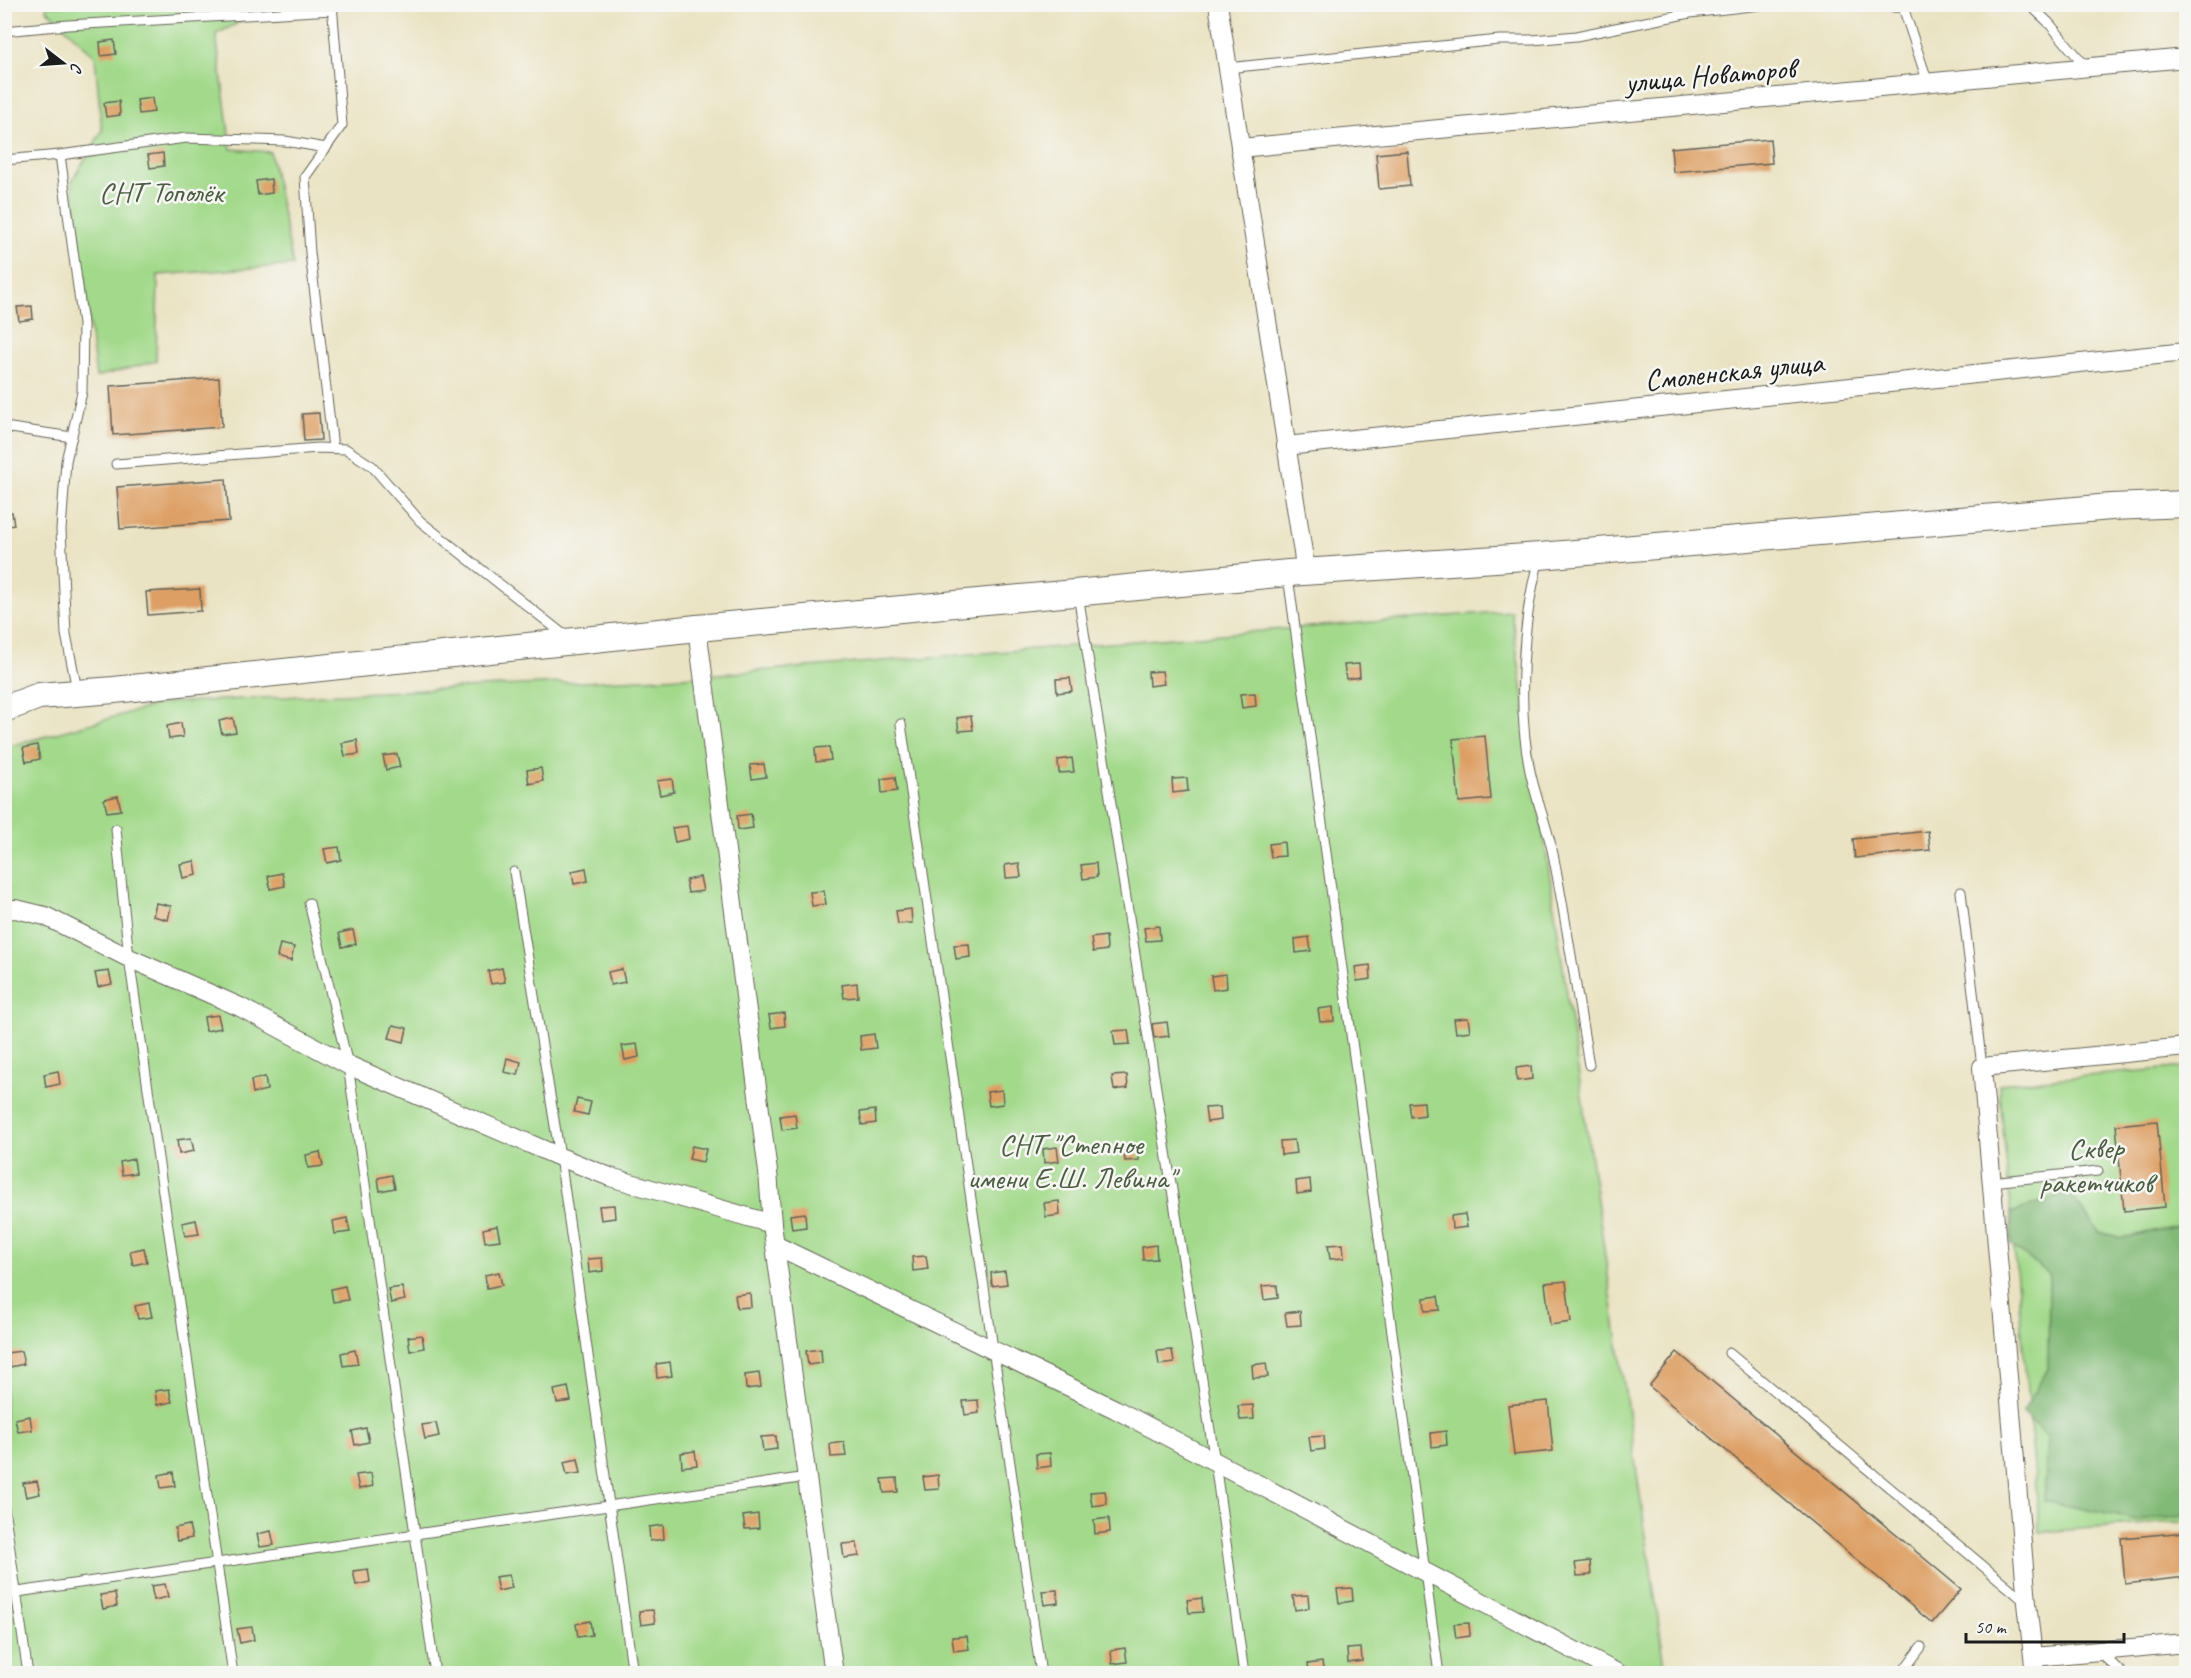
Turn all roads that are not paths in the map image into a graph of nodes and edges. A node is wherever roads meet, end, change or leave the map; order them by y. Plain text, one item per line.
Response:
1 (1218, 4) edge
2 (1769, 4) edge
3 (1887, 4) edge
4 (2029, 4) edge
5 (2183, 4) edge
6 (1904, 6) edge
7 (333, 7) edge
8 (4, 31) edge
9 (2187, 51) edge
10 (2187, 58) edge
11 (1227, 68) junction
12 (2087, 68) junction
13 (1928, 83) junction
14 (326, 148) junction
15 (1240, 148) junction
16 (60, 155) junction
17 (4, 160) edge
18 (2187, 352) edge
19 (4, 428) edge
20 (72, 437) junction
21 (1286, 446) junction
22 (333, 448) junction
23 (116, 464) dead end
24 (2187, 504) edge
25 (1540, 556) junction
26 (1297, 572) junction
27 (1078, 593) junction
28 (697, 628) junction
29 (572, 641) junction
30 (78, 693) junction
31 (4, 709) edge
32 (900, 724) dead end
33 (116, 828) dead end
34 (514, 872) dead end
35 (1961, 892) dead end
36 (309, 903) dead end
37 (4, 909) edge
38 (129, 958) junction
39 (2187, 1047) edge
40 (348, 1065) junction
41 (1589, 1065) dead end
42 (1982, 1067) junction
43 (560, 1157) junction
44 (2098, 1172) dead end
45 (1991, 1182) junction
46 (772, 1224) junction
47 (775, 1245) junction
48 (992, 1348) junction
49 (1729, 1353) dead end
50 (1215, 1462) junction
51 (807, 1477) junction
52 (610, 1506) junction
53 (4, 1508) edge
54 (415, 1534) junction
55 (217, 1563) junction
56 (1425, 1572) junction
57 (17, 1592) junction
58 (4, 1594) edge
59 (2027, 1604) junction
60 (2187, 1643) edge
61 (1922, 1647) dead end
62 (2098, 1650) junction
63 (2035, 1665) edge
64 (28, 1674) edge
65 (233, 1674) edge
66 (435, 1674) edge
67 (633, 1674) edge
68 (834, 1674) edge
69 (1041, 1674) edge
70 (1244, 1674) edge
71 (1439, 1674) edge
72 (1619, 1674) edge
73 (1901, 1674) edge
74 (2123, 1674) edge

1 - 11 street
2 - 11 lane
3 - 6 lane
4 - 12 lane
5 - 9 lane
6 - 13 lane
7 - 8 lane
7 - 14 lane
10 - 12 street, улица Новаторов
11 - 15 street
12 - 13 street, улица Новаторов
13 - 15 street, улица Новаторов
14 - 16 lane
14 - 22 lane
15 - 21 street
16 - 17 lane
16 - 20 lane
18 - 21 street, Смоленская улица
19 - 20 lane
20 - 30 lane
21 - 26 street
22 - 23 lane
22 - 29 lane
24 - 25 street
25 - 26 street
25 - 41 lane
26 - 27 street
26 - 56 lane
27 - 28 street
27 - 50 lane
28 - 29 street
28 - 46 street
29 - 30 street
30 - 31 street
32 - 48 lane
33 - 38 lane
34 - 43 lane
35 - 42 lane
36 - 40 lane
37 - 38 street
38 - 40 street
38 - 55 lane
39 - 42 street
40 - 43 street
40 - 54 lane
42 - 45 street
43 - 46 street
43 - 52 lane
44 - 45 lane
45 - 59 street
46 - 47 street
47 - 48 street
47 - 51 street
48 - 50 street
48 - 69 lane
49 - 59 lane
50 - 56 street
50 - 70 lane
51 - 52 lane
51 - 68 street
52 - 54 lane
52 - 67 lane
53 - 57 lane
54 - 55 lane
54 - 66 lane
55 - 57 lane
55 - 65 lane
56 - 71 lane
56 - 72 street
57 - 58 lane
57 - 64 lane
59 - 63 street
60 - 62 street
61 - 73 lane
62 - 63 street
62 - 74 lane

